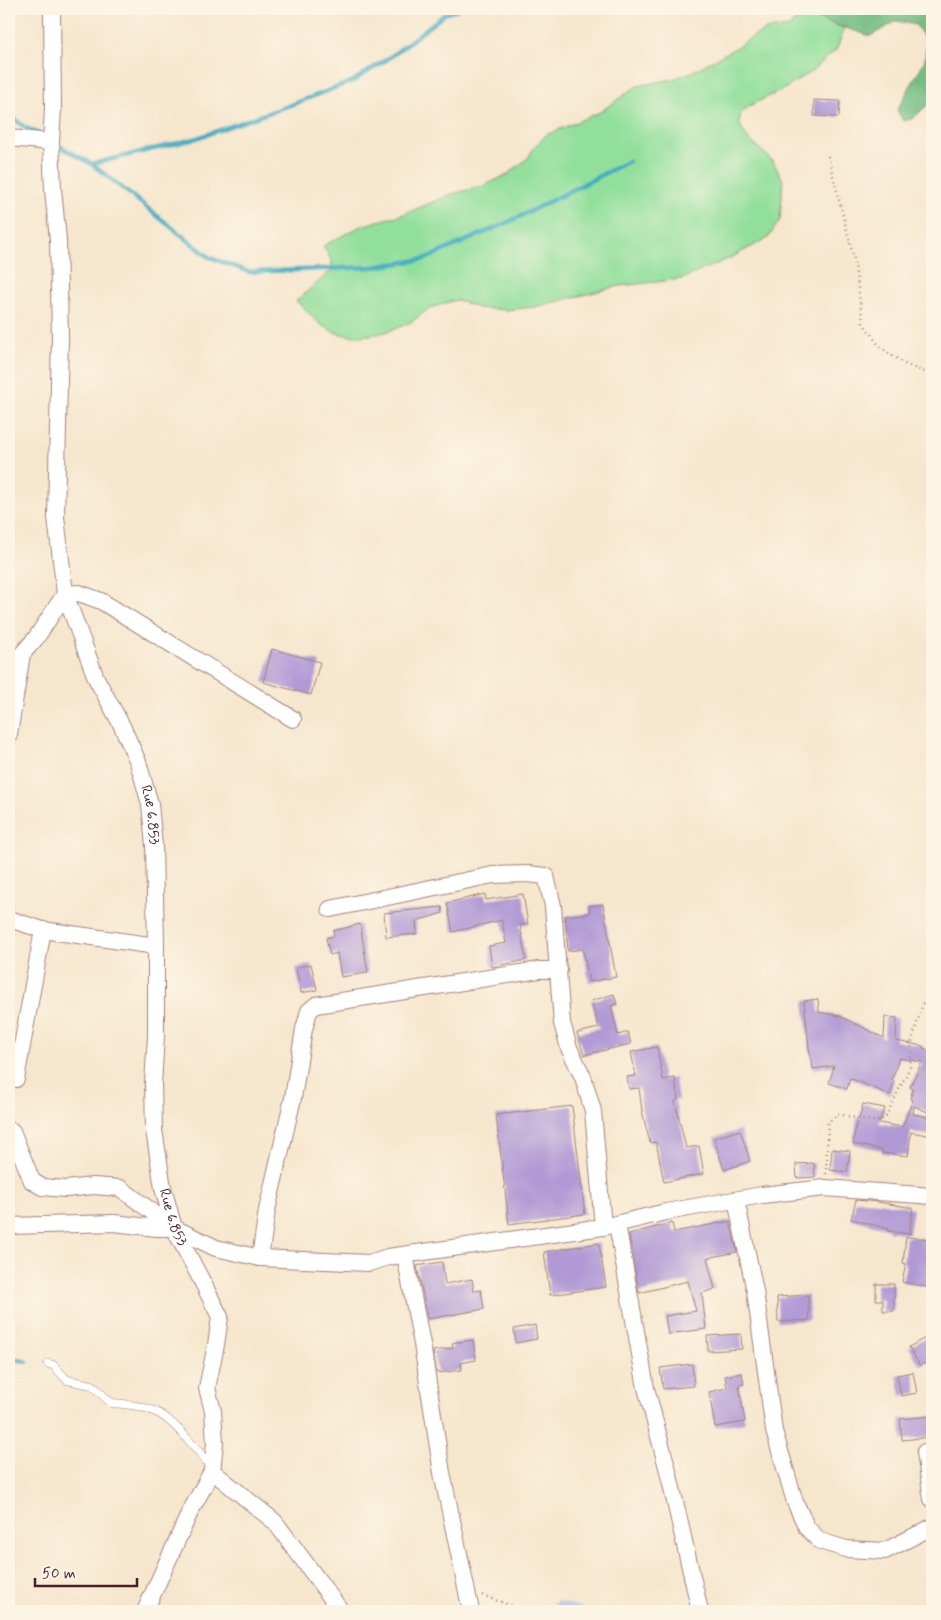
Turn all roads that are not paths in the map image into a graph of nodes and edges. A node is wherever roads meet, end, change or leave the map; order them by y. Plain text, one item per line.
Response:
1 (52, 9) edge
2 (9, 138) edge
3 (51, 142) junction
4 (65, 594) junction
5 (15, 652) edge
6 (293, 719) dead end
7 (9, 734) edge
8 (330, 909) dead end
9 (9, 919) edge
10 (43, 930) junction
11 (156, 946) junction
12 (559, 970) junction
13 (16, 1078) dead end
14 (12, 1131) dead end
15 (932, 1196) edge
16 (736, 1200) junction
17 (610, 1225) junction
18 (9, 1226) edge
19 (174, 1228) junction
20 (405, 1255) junction
21 (260, 1258) junction
22 (48, 1364) dead end
23 (932, 1451) edge
24 (212, 1471) junction
25 (932, 1499) edge
26 (932, 1527) edge
27 (145, 1611) edge
28 (341, 1611) edge
29 (471, 1611) edge
30 (700, 1611) edge

1 - 3 street, Rue 6.853
2 - 3 street
3 - 4 street, Rue 6.853
4 - 5 street
4 - 6 street
4 - 11 street, Rue 6.853
5 - 7 street
8 - 12 street
9 - 10 street
10 - 11 street
10 - 13 street
11 - 19 street, Rue 6.853
12 - 17 street
12 - 21 street
14 - 19 street
15 - 16 street
16 - 17 street
16 - 26 street
17 - 20 street
17 - 30 street
18 - 19 street
19 - 21 street
19 - 24 street, Rue 6.853
20 - 21 street
20 - 29 street
22 - 24 lane
23 - 25 street
24 - 27 street
24 - 28 street

